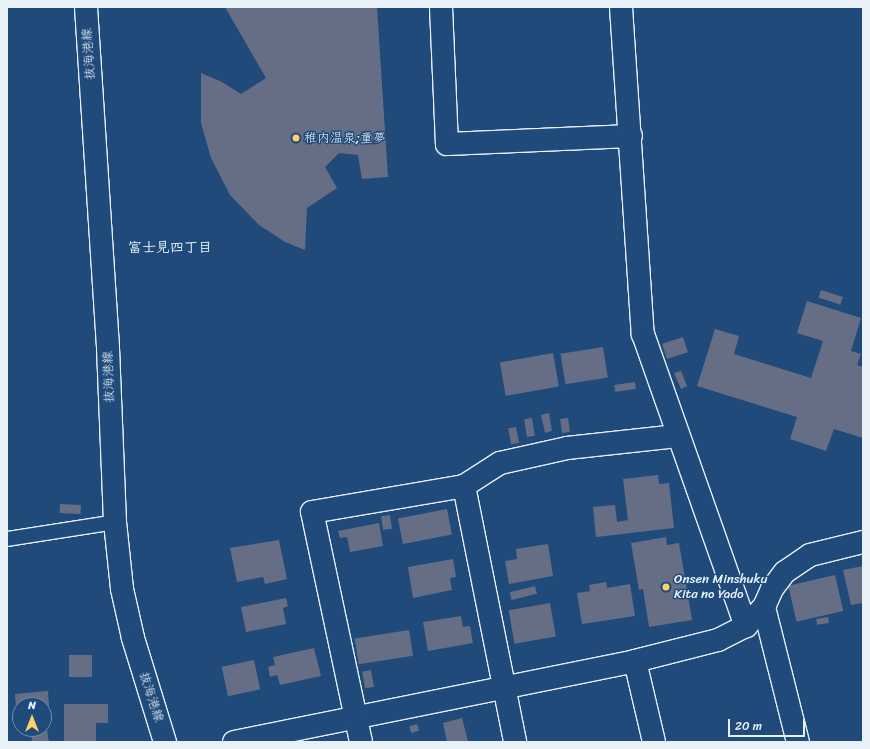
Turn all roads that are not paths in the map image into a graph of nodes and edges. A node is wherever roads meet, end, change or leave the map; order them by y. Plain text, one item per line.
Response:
1 (86, 7) edge
2 (441, 7) edge
3 (621, 7) edge
4 (631, 136) junction
5 (677, 436) junction
6 (464, 486) junction
7 (115, 522) junction
8 (7, 538) edge
9 (863, 542) edge
10 (764, 607) junction
11 (746, 626) junction
12 (635, 661) junction
13 (504, 687) junction
14 (355, 717) junction
15 (165, 742) edge
16 (234, 742) edge
17 (361, 742) edge
18 (515, 742) edge
19 (654, 742) edge
20 (798, 742) edge

1 - 7 street, 抜海港線
2 - 4 street
3 - 4 street
4 - 5 street
5 - 6 street
5 - 11 street
6 - 13 street
6 - 14 street
7 - 8 lane
7 - 15 street, 抜海港線
9 - 10 street
10 - 11 street
10 - 20 street
11 - 12 street
12 - 13 street
12 - 19 street
13 - 14 street
13 - 18 street
14 - 16 street
14 - 17 street

